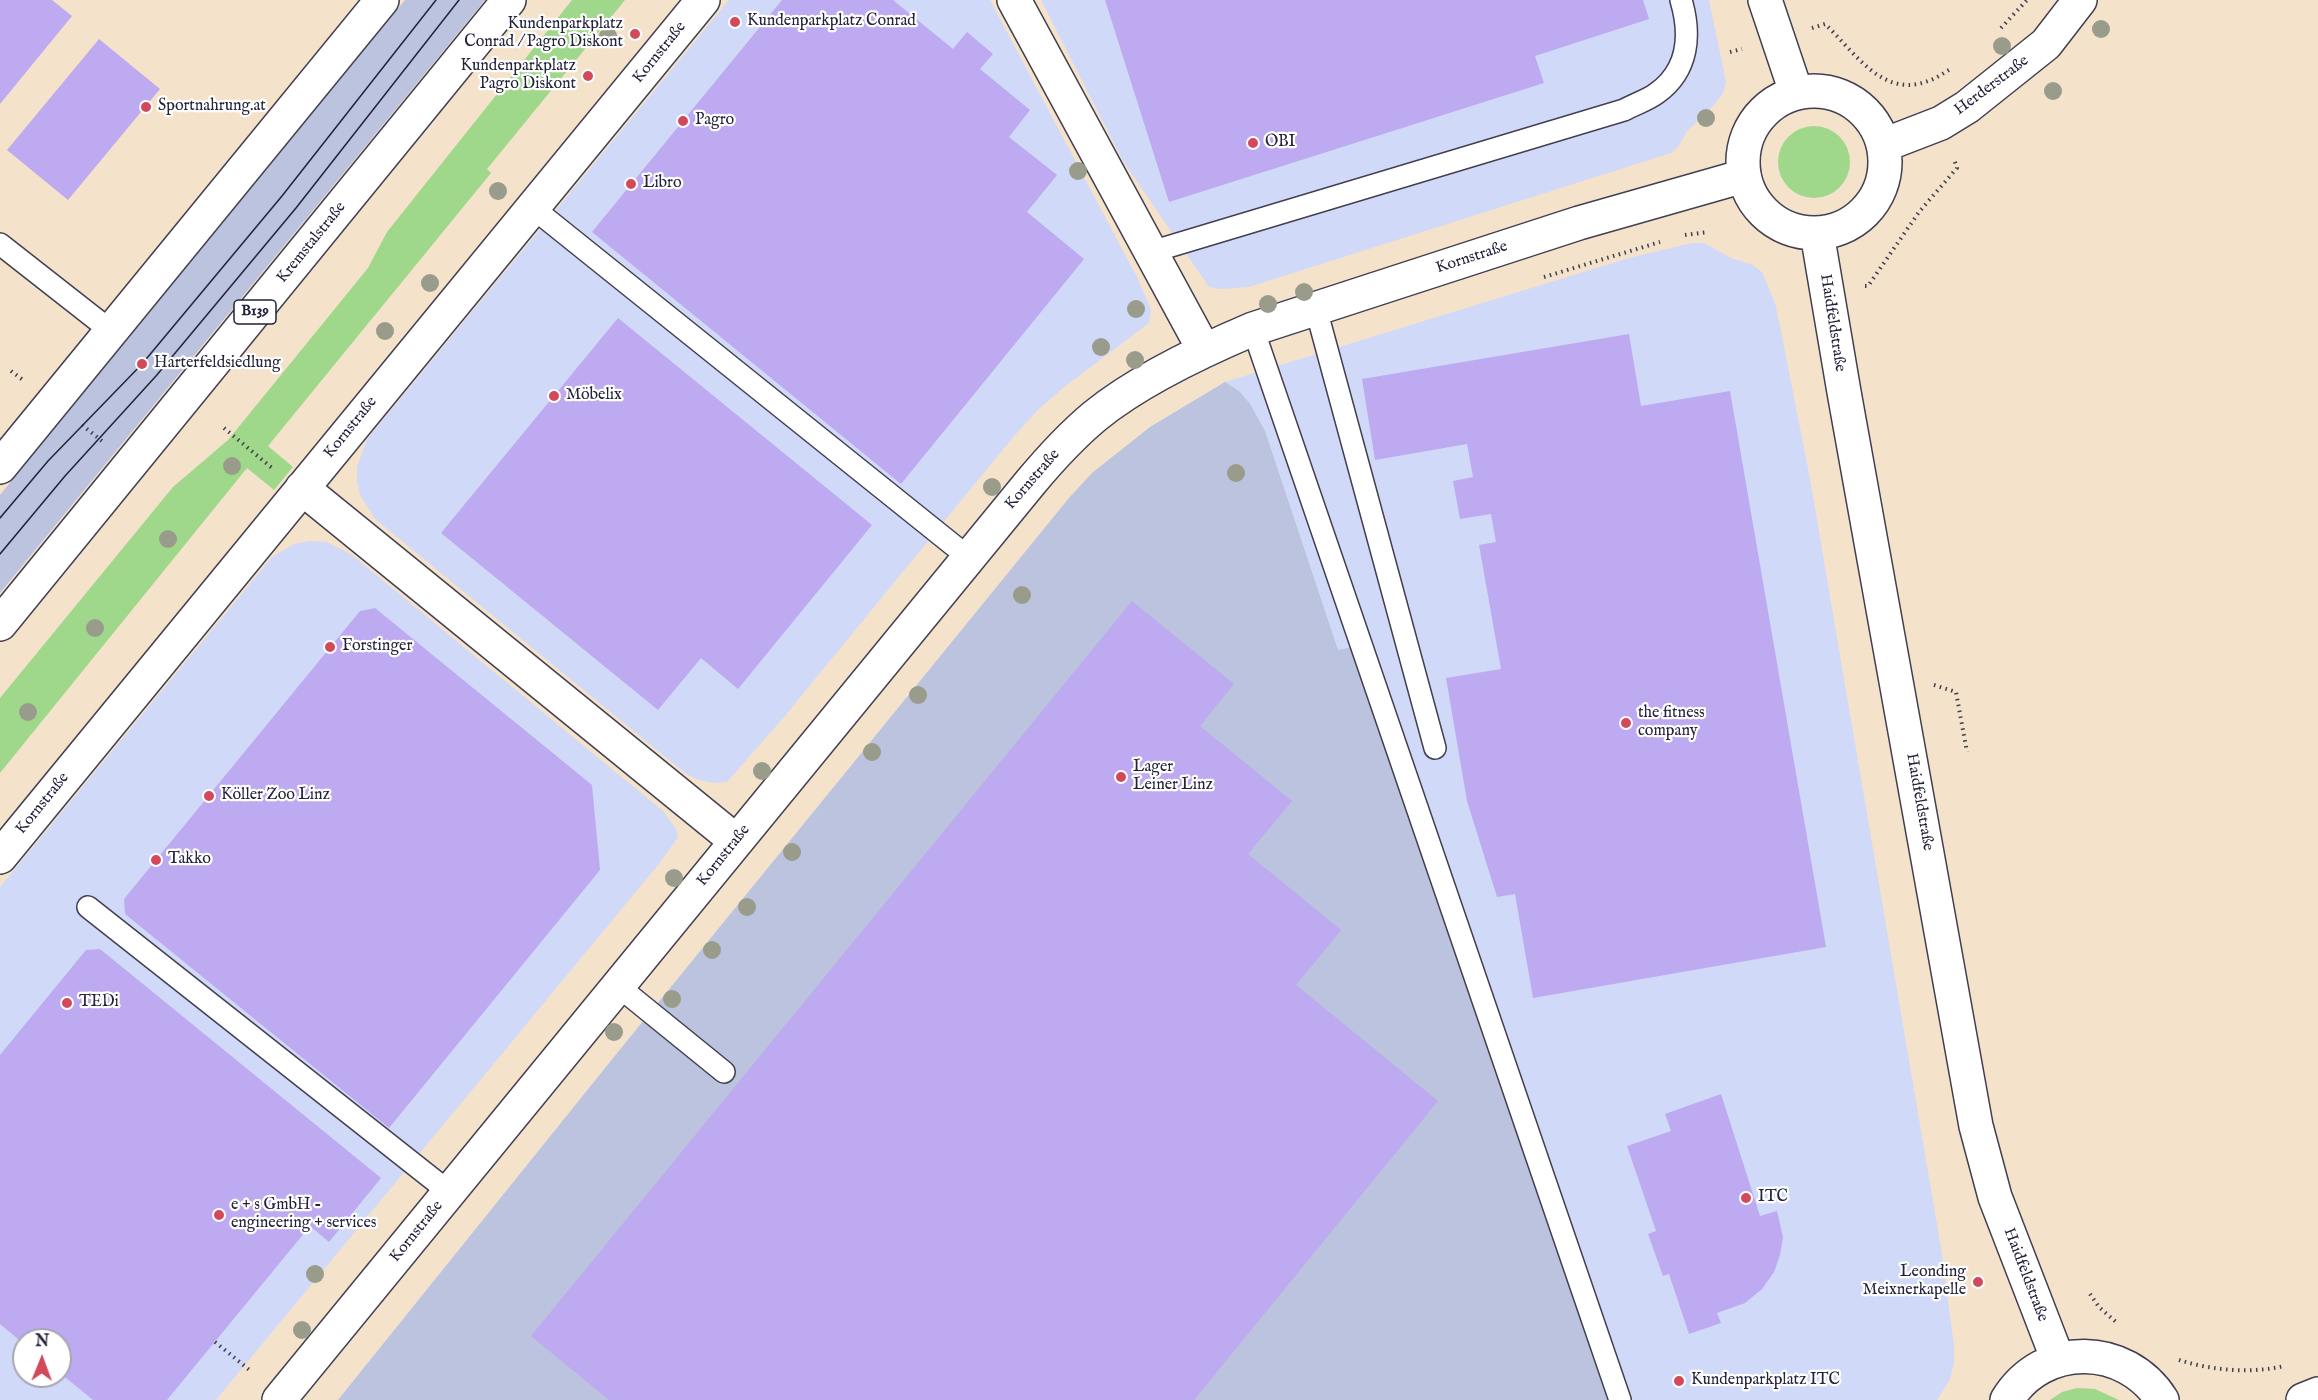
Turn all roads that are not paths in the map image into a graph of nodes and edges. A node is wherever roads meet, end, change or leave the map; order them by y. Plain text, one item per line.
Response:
1 (382, 0) edge
2 (509, 0) edge
3 (703, 0) edge
4 (1014, 0) edge
5 (1681, 0) edge
6 (1765, 0) edge
7 (2080, 0) edge
8 (1796, 92) junction
9 (1884, 145) junction
10 (1744, 176) junction
11 (533, 208) junction
12 (1817, 233) junction
13 (0, 244) edge
14 (1151, 252) junction
15 (1316, 309) junction
16 (1253, 329) junction
17 (111, 331) junction
18 (1204, 350) junction
19 (0, 467) edge
20 (301, 490) junction
21 (968, 557) junction
22 (0, 624) edge
23 (1436, 748) dead end
24 (736, 841) junction
25 (0, 857) edge
26 (88, 907) dead end
27 (618, 986) junction
28 (724, 1072) dead end
29 (448, 1192) junction
30 (2058, 1360) junction
31 (2318, 1394) edge
32 (279, 1400) edge
33 (1620, 1400) edge
34 (2007, 1400) edge
35 (2162, 1400) edge
36 (2303, 1400) edge

1 - 17 street
2 - 22 street, Kremstalstraße / B139
3 - 11 street, Kornstraße
4 - 14 street
5 - 14 lane
6 - 8 street
7 - 9 street, Herderstraße
8 - 9 street
8 - 10 street
9 - 12 street
10 - 12 street
10 - 15 street, Kornstraße
11 - 20 street, Kornstraße
11 - 21 lane
12 - 30 street, Haidfeldstraße
13 - 17 lane
14 - 18 street
15 - 16 street, Kornstraße
15 - 23 lane
16 - 18 street, Kornstraße
16 - 33 lane
17 - 19 street
18 - 21 street, Kornstraße
20 - 24 street
20 - 25 street, Kornstraße
21 - 24 street, Kornstraße
24 - 27 street, Kornstraße
26 - 29 lane
27 - 28 lane
27 - 29 street, Kornstraße
29 - 32 street, Kornstraße
30 - 34 street
30 - 35 street
31 - 36 street

